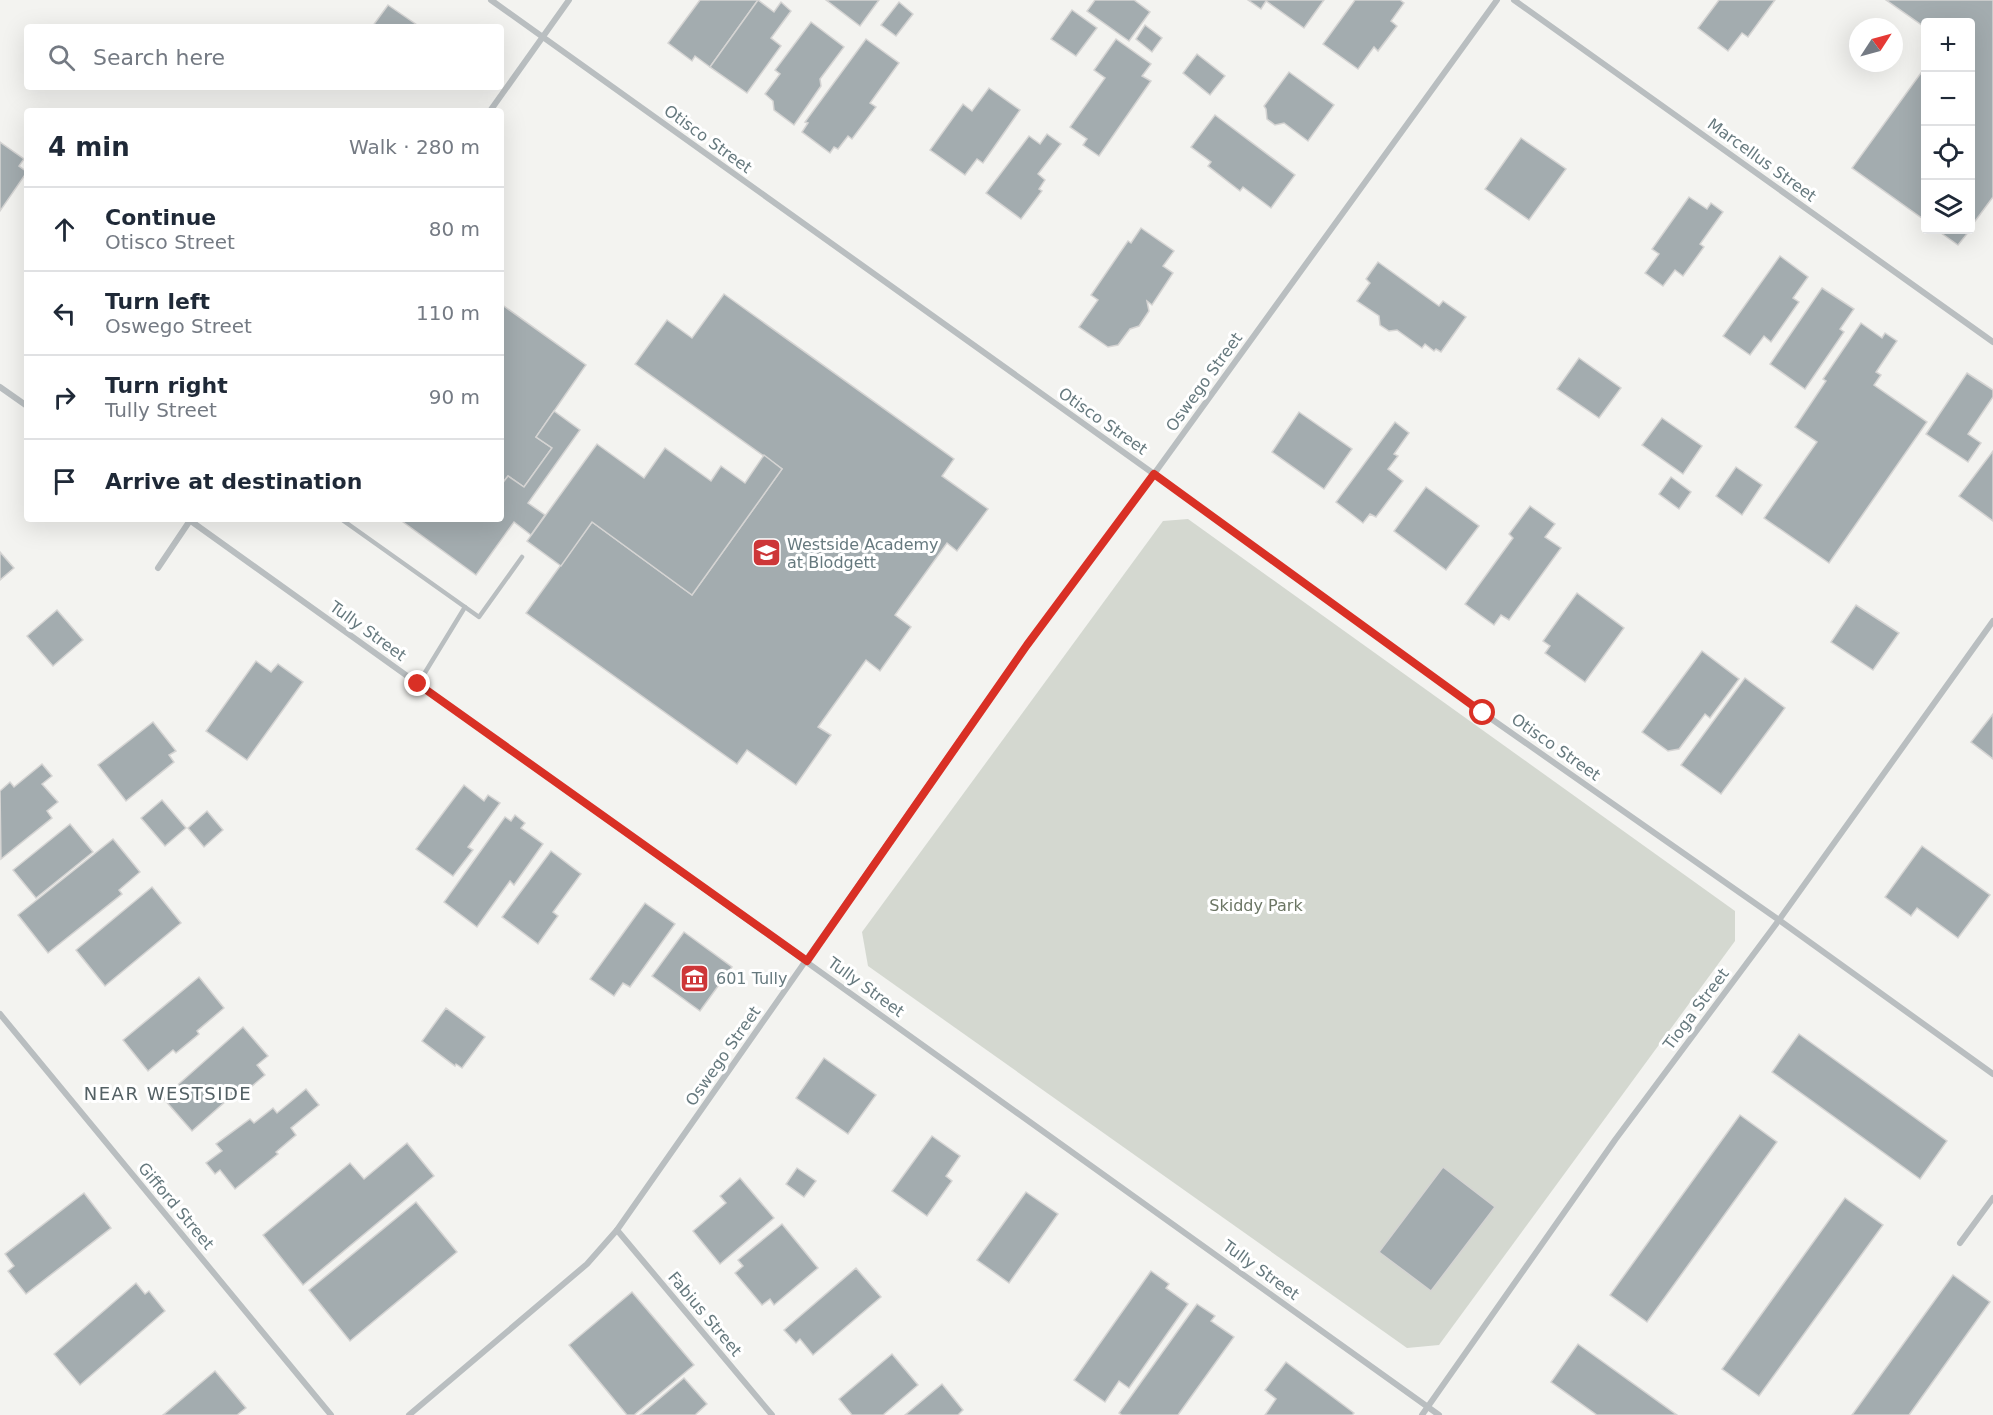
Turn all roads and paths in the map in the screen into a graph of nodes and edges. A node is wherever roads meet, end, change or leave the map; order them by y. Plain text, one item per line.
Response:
1 (491, 0) edge
2 (569, 0) edge
3 (1497, 0) edge
4 (1514, 0) edge
5 (542, 38) junction
6 (492, 108) edge
7 (1993, 342) edge
8 (0, 387) edge
9 (24, 404) edge
10 (1154, 474) junction
11 (188, 522) edge
12 (194, 522) edge
13 (345, 522) edge
14 (522, 557) dead end
15 (158, 568) dead end
16 (465, 607) junction
17 (1993, 621) edge
18 (418, 684) junction
19 (1779, 920) junction
20 (807, 961) junction
21 (0, 1014) edge
22 (1993, 1074) edge
23 (1993, 1198) edge
24 (617, 1230) junction
25 (1960, 1243) dead end
26 (1428, 1406) junction
27 (331, 1415) edge
28 (409, 1415) edge
29 (772, 1415) edge
30 (1422, 1415) edge
31 (1439, 1415) edge

1 - 5 street, Otisco Street
2 - 5 street
3 - 10 street, Oswego Street
4 - 7 street, Marcellus Street
5 - 6 street
5 - 10 street, Otisco Street
8 - 9 street
10 - 19 street, Otisco Street
10 - 20 street, Oswego Street
11 - 15 street
12 - 18 street, Tully Street
13 - 16 lane
14 - 16 lane
16 - 18 lane
17 - 19 street, Tioga Street
18 - 20 street, Tully Street
19 - 22 street, Otisco Street
19 - 26 street, Tioga Street
20 - 24 street, Oswego Street
20 - 26 street, Tully Street
21 - 27 street, Gifford Street
23 - 25 street
24 - 28 street, Oswego Street
24 - 29 street, Fabius Street
26 - 30 street, Tioga Street
26 - 31 street, Tully Street

